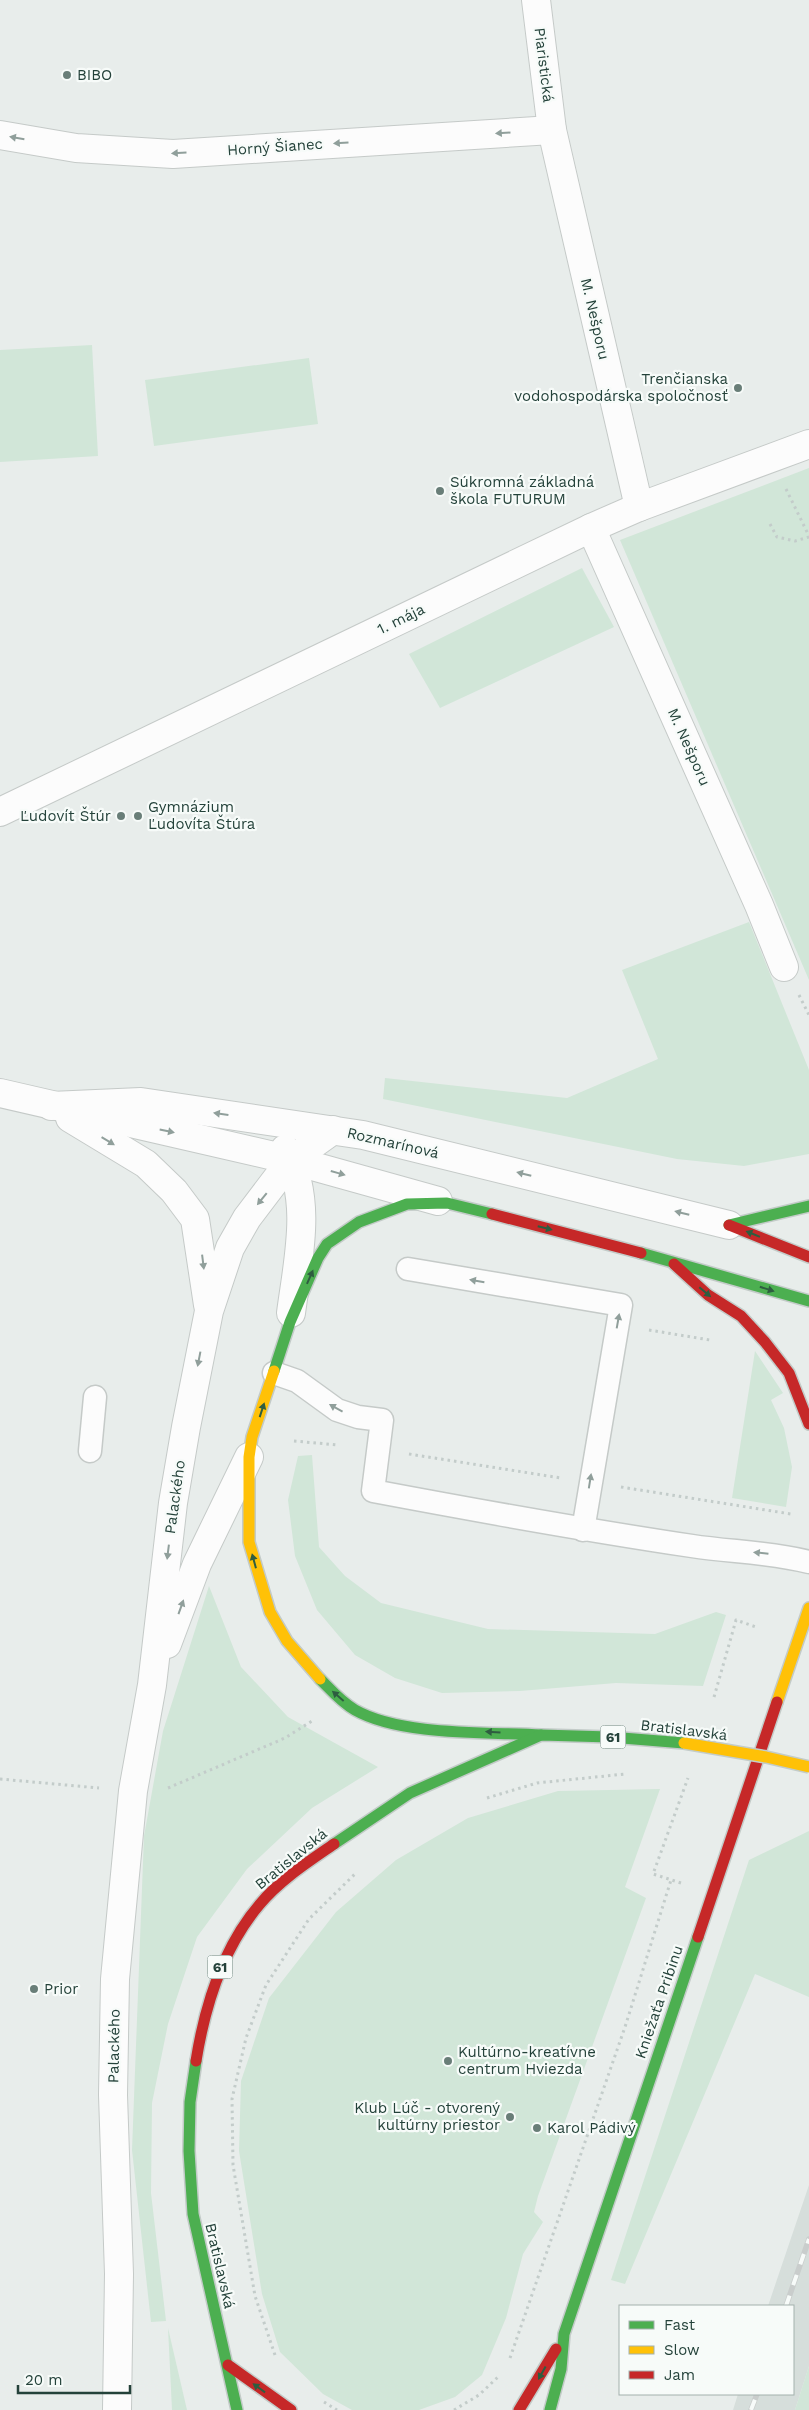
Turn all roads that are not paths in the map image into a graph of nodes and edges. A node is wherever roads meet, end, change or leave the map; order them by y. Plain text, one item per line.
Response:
1 (536, 0) edge
2 (552, 130) junction
3 (0, 135) edge
4 (809, 444) edge
5 (639, 507) junction
6 (591, 528) junction
7 (0, 812) edge
8 (784, 967) dead end
9 (0, 1093) edge
10 (51, 1106) junction
11 (270, 1120) junction
12 (333, 1130) junction
13 (291, 1160) junction
14 (446, 1203) junction
15 (809, 1206) edge
16 (729, 1224) junction
17 (809, 1257) edge
18 (670, 1260) junction
19 (408, 1269) dead end
20 (809, 1301) edge
21 (209, 1311) junction
22 (290, 1322) junction
23 (274, 1373) junction
24 (96, 1397) dead end
25 (809, 1424) edge
26 (90, 1451) dead end
27 (248, 1457) junction
28 (582, 1530) junction
29 (809, 1562) edge
30 (809, 1608) edge
31 (152, 1685) junction
32 (542, 1735) junction
33 (809, 1767) edge
34 (564, 2334) junction
35 (228, 2365) junction
36 (117, 2410) edge
37 (236, 2410) edge
38 (292, 2410) edge
39 (519, 2410) edge
40 (550, 2410) edge

1 - 2 street, Piaristická
2 -> 3 street, Horný Šianec
2 - 5 street, M. Nešporu
4 - 5 street, 1. mája
5 - 6 street, 1. mája
6 - 7 street, 1. mája
6 - 8 street, M. Nešporu
9 - 10 street, Rozmarínová
11 -> 10 street, Rozmarínová
10 -> 13 street, Rozmarínová
10 -> 21 street, Palackého
11 - 12 street, Rozmarínová
11 - 13 street
12 - 13 street, Palackého
16 -> 12 street, Rozmarínová
13 -> 14 street, Rozmarínová
13 -> 21 street, Palackého
13 - 22 street
14 -> 18 main road
22 -> 14 main road
15 - 16 main road
17 -> 16 main road
18 -> 20 main road
18 -> 25 main road
28 -> 19 lane
21 -> 31 street, Palackého
22 - 23 main road
27 -> 23 main road
28 -> 23 lane
24 - 26 lane
31 -> 27 street, Palackého
32 -> 27 main road
29 -> 28 lane
30 - 34 main road, Kniežaťa Pribinu
31 - 36 street, Palackého
32 - 33 main road, Bratislavská / 61, bridge
32 - 35 main road, Bratislavská / 61
34 -> 39 main road
34 - 40 main road, Kniežaťa Pribinu
35 - 37 main road, Bratislavská / 61
38 -> 35 main road

